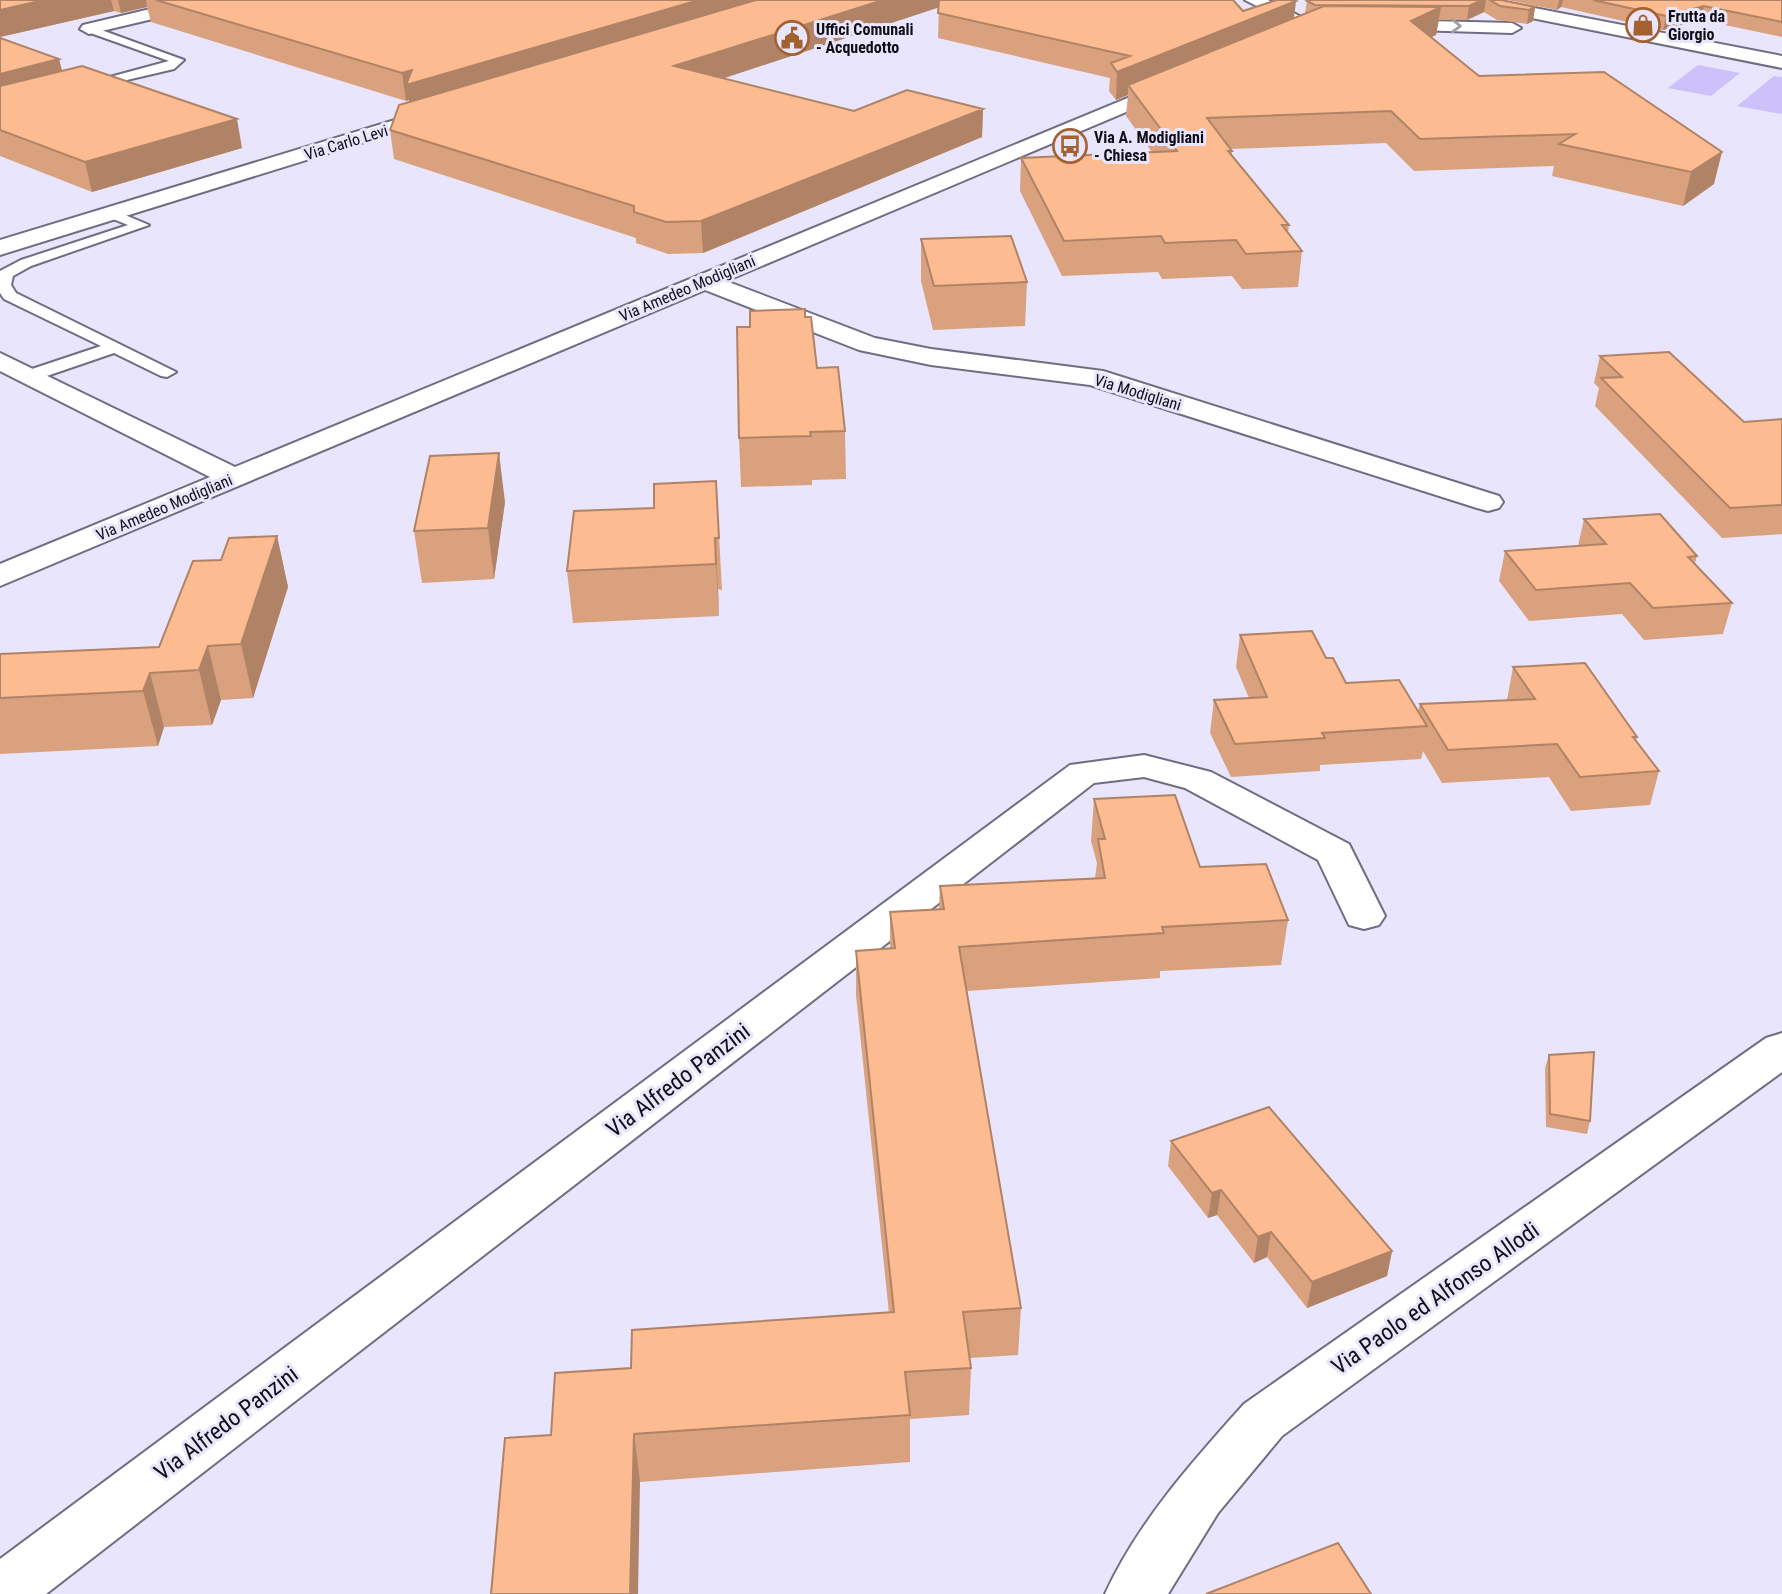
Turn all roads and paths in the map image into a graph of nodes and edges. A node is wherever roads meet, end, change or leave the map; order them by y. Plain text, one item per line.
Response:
1 (210, 0) edge
2 (1254, 0) edge
3 (1467, 0) edge
4 (1518, 0) edge
5 (1570, 21) junction
6 (1373, 25) edge
7 (89, 30) joint
8 (1626, 33) junction
9 (1282, 40) edge
10 (1782, 62) edge
11 (1203, 73) edge
12 (74, 91) edge
13 (460, 107) edge
14 (113, 214) junction
15 (0, 248) edge
16 (704, 281) junction
17 (115, 347) junction
18 (0, 361) edge
19 (167, 372) dead end
20 (29, 376) junction
21 (234, 478) junction
22 (1488, 502) dead end
23 (0, 576) edge
24 (1364, 916) dead end
25 (1782, 1049) edge
26 (0, 1594) edge
27 (1135, 1594) edge

1 - 7 street
2 - 9 street
3 - 5 street
4 - 5 street
5 - 8 street
6 -> 8 street
7 - 12 lane
8 - 10 street
11 - 16 street, Via Amedeo Modigliani
13 - 14 street, Via Carlo Levi
14 - 15 street, Via Carlo Levi
14 - 17 lane
16 - 21 street, Via Amedeo Modigliani
16 - 22 street, Via Modigliani
17 - 19 lane
17 - 20 lane
18 - 20 street
20 - 21 street
21 - 23 street, Via Amedeo Modigliani
24 - 26 street, Via Alfredo Panzini
25 - 27 street, Via Paolo ed Alfonso Allodi

